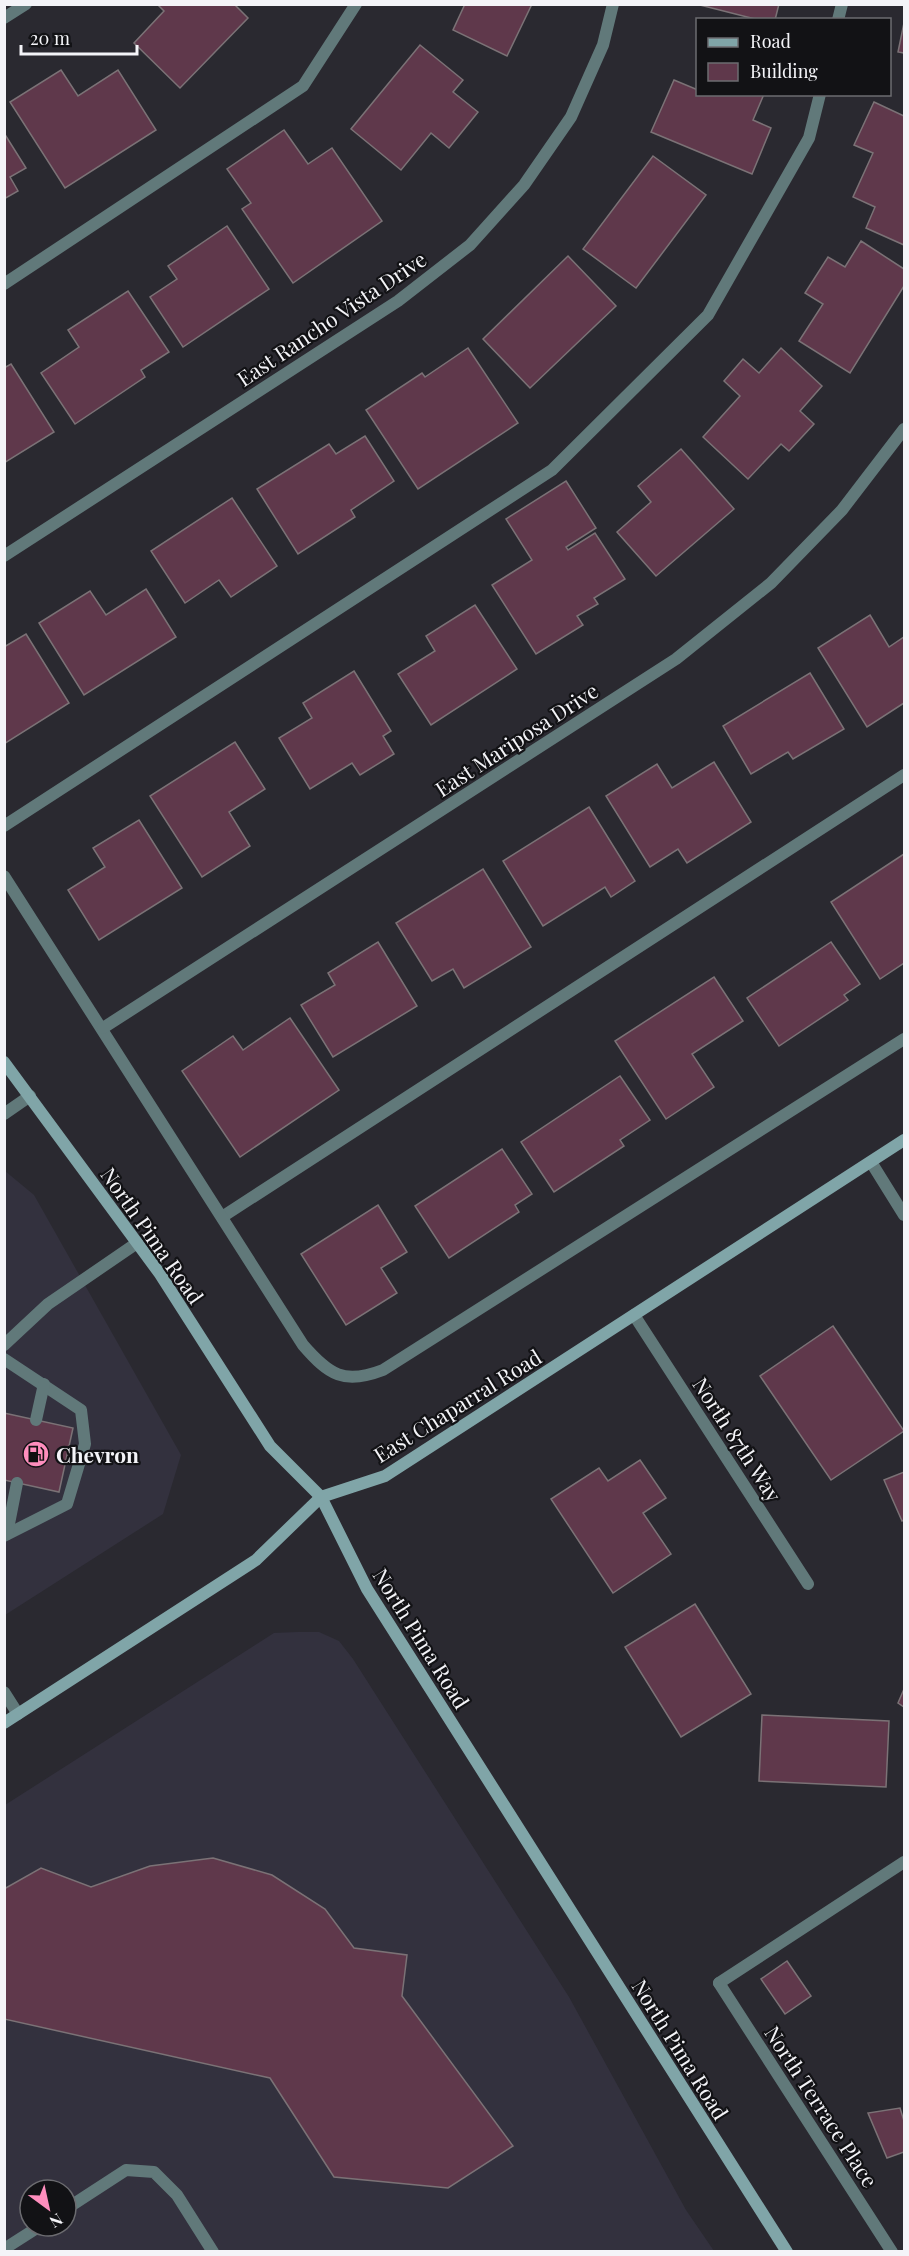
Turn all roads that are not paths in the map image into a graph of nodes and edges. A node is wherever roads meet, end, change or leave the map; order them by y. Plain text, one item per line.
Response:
1 (26, 4) edge
2 (356, 4) edge
3 (613, 4) edge
4 (4, 18) edge
5 (820, 96) edge
6 (4, 284) edge
7 (904, 429) edge
8 (4, 556) edge
9 (904, 775) edge
10 (4, 826) edge
11 (4, 876) edge
12 (103, 1028) junction
13 (904, 1039) edge
14 (4, 1062) edge
15 (30, 1096) junction
16 (4, 1114) edge
17 (904, 1140) edge
18 (870, 1162) junction
19 (904, 1215) edge
20 (222, 1217) junction
21 (137, 1243) junction
22 (634, 1315) junction
23 (4, 1345) edge
24 (4, 1359) edge
25 (44, 1384) junction
26 (36, 1420) dead end
27 (17, 1483) dead end
28 (321, 1497) junction
29 (6, 1535) edge
30 (808, 1584) dead end
31 (4, 1692) edge
32 (18, 1714) junction
33 (4, 1723) edge
34 (904, 1862) edge
35 (78, 2202) edge
36 (21, 2238) edge
37 (4, 2249) edge
38 (213, 2252) edge
39 (787, 2252) edge
40 (892, 2252) edge

1 - 4 street
2 - 6 street
3 - 8 street, East Rancho Vista Drive
5 - 10 street
7 - 12 street, East Mariposa Drive
9 - 20 street
11 - 12 street
12 - 20 street
13 - 20 street
14 - 15 main road, North Pima Road
15 - 16 street
15 - 21 main road, North Pima Road
17 - 18 main road, East Chaparral Road
18 - 19 street
18 - 22 main road, East Chaparral Road
21 - 23 street
21 - 28 main road, North Pima Road
22 - 28 main road, East Chaparral Road
22 - 30 street, North 87th Way
24 - 25 street
25 - 26 street
25 - 29 street
27 - 29 street
28 - 32 main road, East Chaparral Road
28 - 39 main road, North Pima Road
31 - 32 street
32 - 33 main road, East Chaparral Road
34 - 40 street, North Terrace Place
35 - 38 street
36 - 37 street

